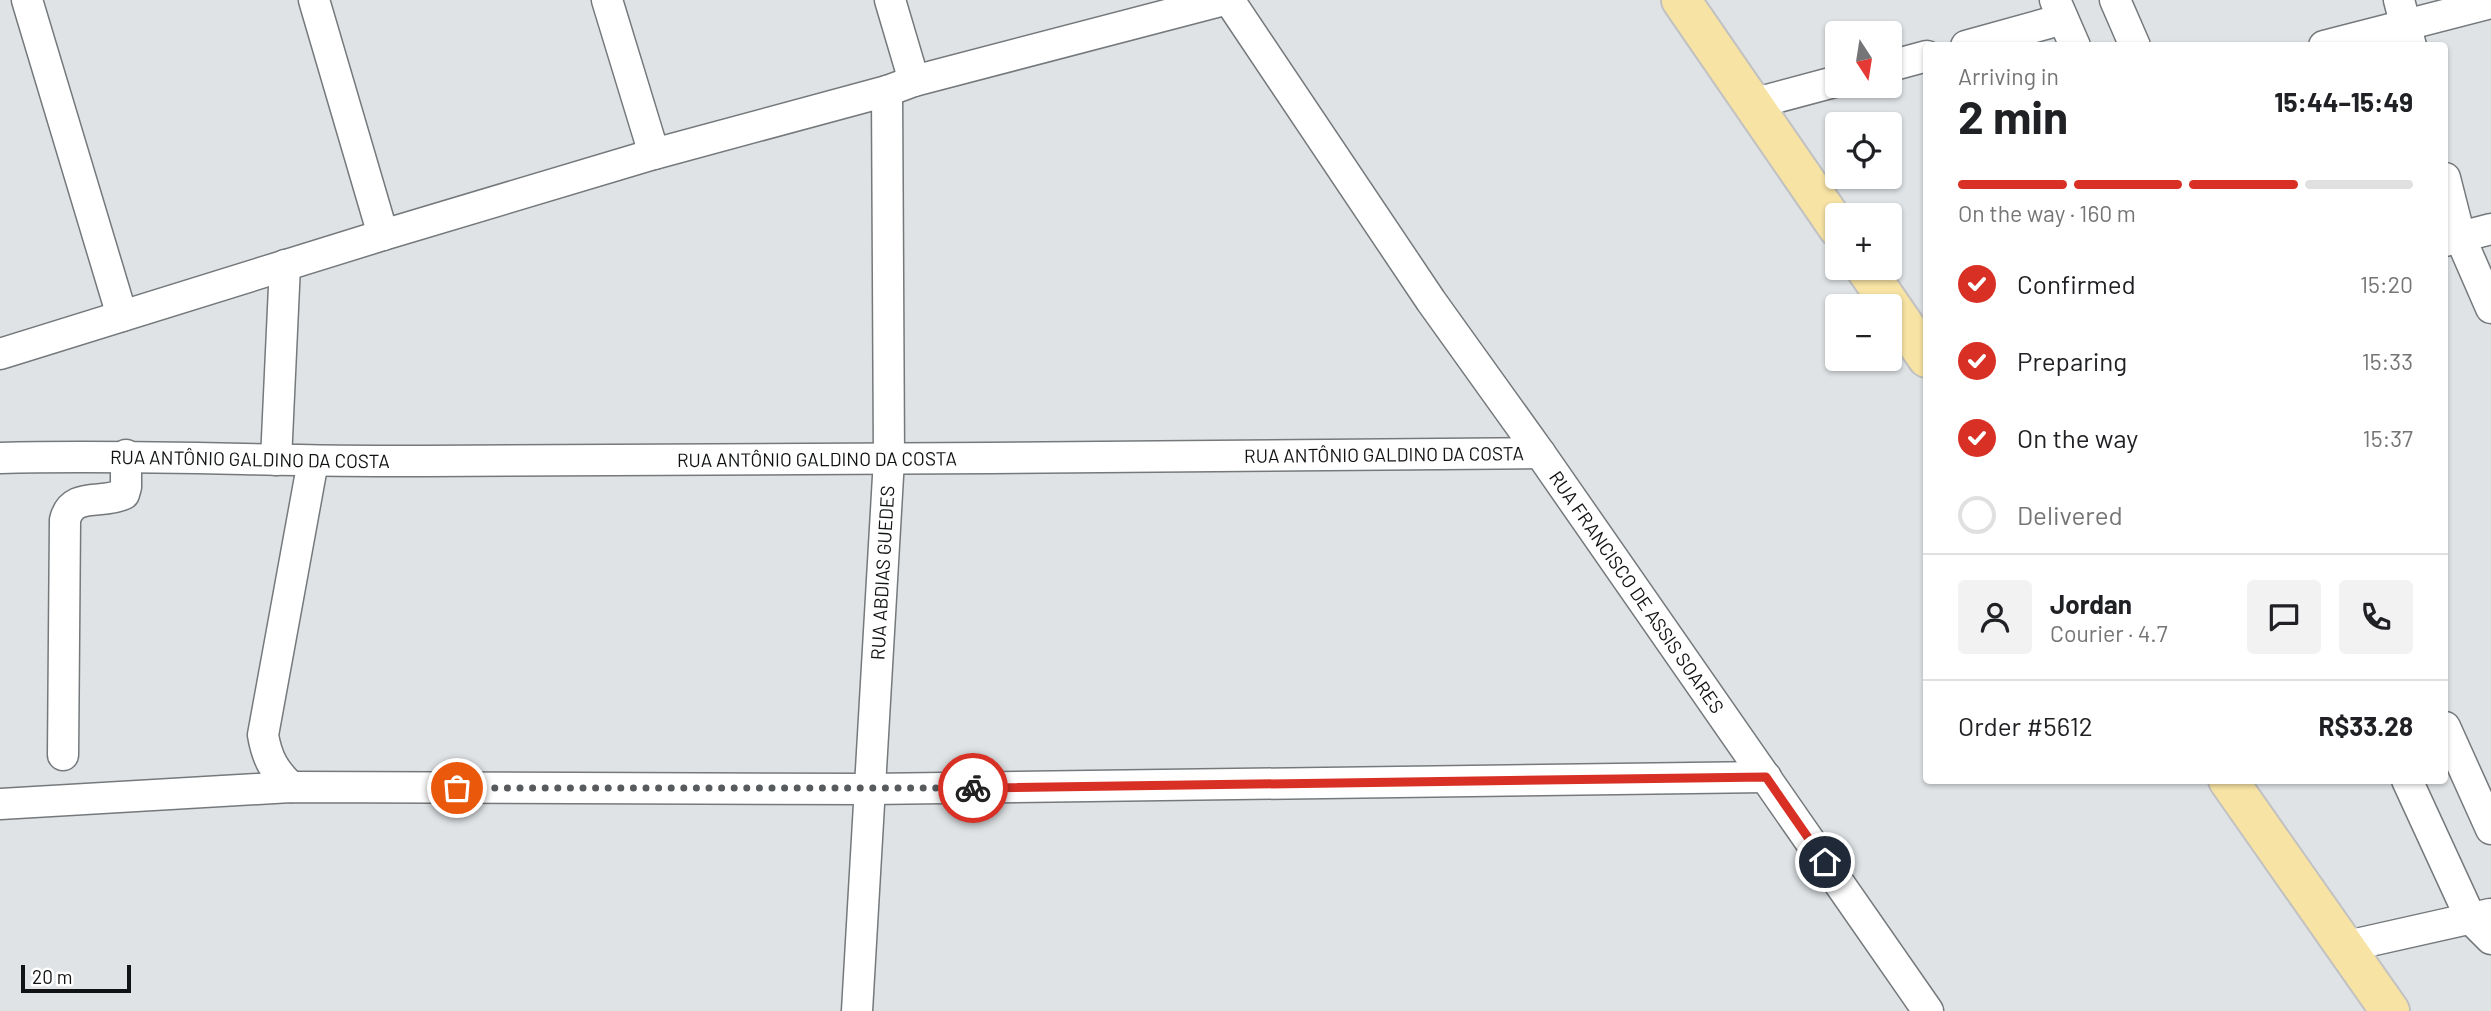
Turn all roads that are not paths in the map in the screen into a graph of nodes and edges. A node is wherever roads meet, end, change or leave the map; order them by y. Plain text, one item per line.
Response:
1 (27, 0) edge
2 (314, 0) edge
3 (607, 0) edge
4 (890, 0) edge
5 (1224, 0) edge
6 (1229, 0) edge
7 (1681, 0) edge
8 (2115, 0) edge
9 (2491, 3) edge
10 (1172, 6) edge
11 (2064, 21) edge
12 (2405, 23) edge
13 (1982, 42) edge
14 (2133, 42) edge
15 (2338, 42) edge
16 (1923, 57) edge
17 (1902, 63) edge
18 (1825, 84) edge
19 (901, 86) junction
20 (1752, 104) junction
21 (654, 155) junction
22 (2448, 204) edge
23 (1825, 209) edge
24 (2491, 229) edge
25 (383, 235) junction
26 (2452, 239) edge
27 (285, 265) junction
28 (1873, 280) edge
29 (2491, 308) edge
30 (122, 316) junction
31 (1923, 352) edge
32 (0, 354) edge
33 (1541, 453) junction
34 (126, 455) junction
35 (0, 458) edge
36 (276, 460) junction
37 (888, 460) junction
38 (313, 461) junction
39 (2448, 734) edge
40 (63, 755) dead end
41 (1766, 777) junction
42 (2231, 784) edge
43 (2409, 784) edge
44 (291, 787) junction
45 (870, 789) junction
46 (0, 804) edge
47 (2491, 830) edge
48 (2484, 924) edge
49 (2343, 947) junction
50 (857, 1011) edge
51 (1928, 1011) edge
52 (2389, 1011) edge

1 - 30 street
2 - 25 street
3 - 21 street
4 - 19 street, RUA ABDIAS GUEDES
5 - 10 street
6 - 33 street, RUA FRANCISCO DE ASSIS SOARES
7 - 20 main road
8 - 14 street
9 - 12 street
10 - 19 street
11 - 13 street
12 - 15 street
16 - 17 street
18 - 20 street
19 - 21 street
19 - 37 street, RUA ABDIAS GUEDES
20 - 23 main road
21 - 25 street
22 - 26 street
24 - 26 street
25 - 27 street
26 - 29 street
27 - 30 street
27 - 36 street
28 - 31 main road
30 - 32 street
33 - 37 street, RUA ANTÔNIO GALDINO DA COSTA
33 - 41 street, RUA FRANCISCO DE ASSIS SOARES
34 - 35 street, RUA ANTÔNIO GALDINO DA COSTA
34 - 36 street, RUA ANTÔNIO GALDINO DA COSTA
34 - 40 street
36 - 38 street, RUA ANTÔNIO GALDINO DA COSTA
37 - 38 street, RUA ANTÔNIO GALDINO DA COSTA
37 - 45 street, RUA ABDIAS GUEDES
38 - 44 street
39 - 47 street
41 - 45 street
41 - 51 street, RUA FRANCISCO DE ASSIS SOARES
42 - 49 main road
43 - 48 street
44 - 45 street
44 - 46 street
45 - 50 street, RUA ABDIAS GUEDES
48 - 49 street
49 - 52 main road

